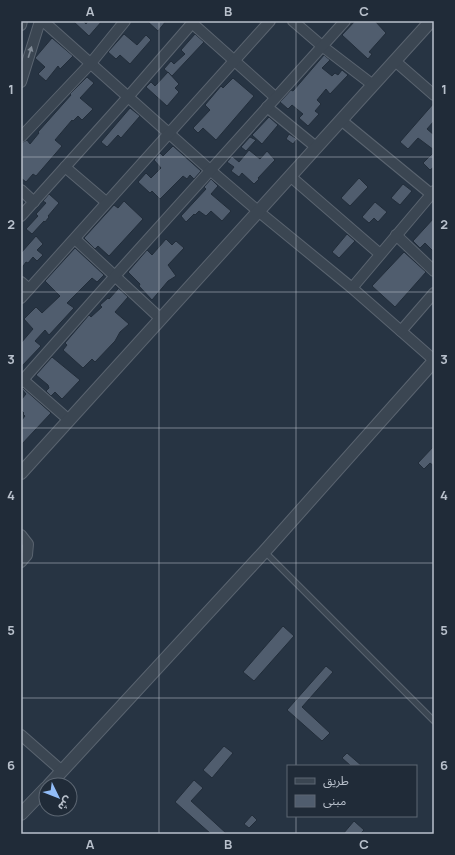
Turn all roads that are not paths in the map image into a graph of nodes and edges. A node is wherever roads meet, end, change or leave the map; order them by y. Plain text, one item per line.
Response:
1 (22, 21) edge
2 (125, 21) edge
3 (270, 21) edge
4 (293, 21) edge
5 (345, 21) edge
6 (431, 21) edge
7 (46, 22) edge
8 (193, 22) edge
9 (21, 25) edge
10 (322, 46) junction
11 (235, 59) junction
12 (395, 61) junction
13 (91, 63) junction
14 (21, 82) edge
15 (373, 85) junction
16 (434, 95) edge
17 (128, 97) junction
18 (276, 97) junction
19 (267, 107) junction
20 (341, 120) junction
21 (170, 133) junction
22 (21, 137) edge
23 (316, 147) junction
24 (65, 167) junction
25 (210, 170) junction
26 (290, 176) junction
27 (21, 190) edge
28 (432, 193) edge
29 (34, 202) junction
30 (106, 202) junction
31 (258, 211) junction
32 (21, 216) edge
33 (396, 235) junction
34 (75, 239) junction
35 (380, 254) junction
36 (434, 271) edge
37 (115, 276) junction
38 (21, 282) edge
39 (352, 288) junction
40 (29, 290) junction
41 (434, 293) edge
42 (21, 298) edge
43 (161, 319) junction
44 (401, 331) junction
45 (434, 360) edge
46 (22, 380) edge
47 (69, 420) junction
48 (21, 473) edge
49 (21, 536) edge
50 (264, 552) junction
51 (21, 562) edge
52 (434, 721) edge
53 (21, 735) edge
54 (62, 771) junction
55 (56, 777) edge
56 (38, 796) edge
57 (21, 814) edge

1 - 9 street
2 - 13 street
3 - 11 street
4 - 10 street
5 - 10 street
6 - 12 street
7 - 13 street
14 -> 7 street
8 - 11 street
8 - 17 street
10 - 15 street
10 - 18 street
11 - 18 street
11 - 21 street
12 - 15 street
12 - 16 street
13 - 17 street
13 - 22 street
15 - 20 street
17 - 21 street
17 - 24 street
18 - 19 street
19 - 23 street
19 - 25 street
20 - 23 street
20 - 28 street
21 - 25 street
21 - 30 street
23 - 26 street
24 - 29 street
24 - 30 street
25 - 31 street
25 - 37 street
26 - 31 street
26 - 35 street
27 - 29 street
28 - 33 street
29 - 32 street
30 - 34 street
31 - 39 street
31 - 43 street
33 - 35 street
33 - 36 street
34 - 37 street
34 - 40 street
35 - 39 street
37 - 43 street
37 - 46 street
38 - 40 street
39 - 44 street
40 - 42 street
41 - 44 street
43 - 47 street
44 - 45 street
45 - 50 street
46 - 47 street
47 - 48 street
49 - 51 street
50 - 52 lane
50 - 54 street
53 - 54 street
54 - 55 street
56 - 57 street

